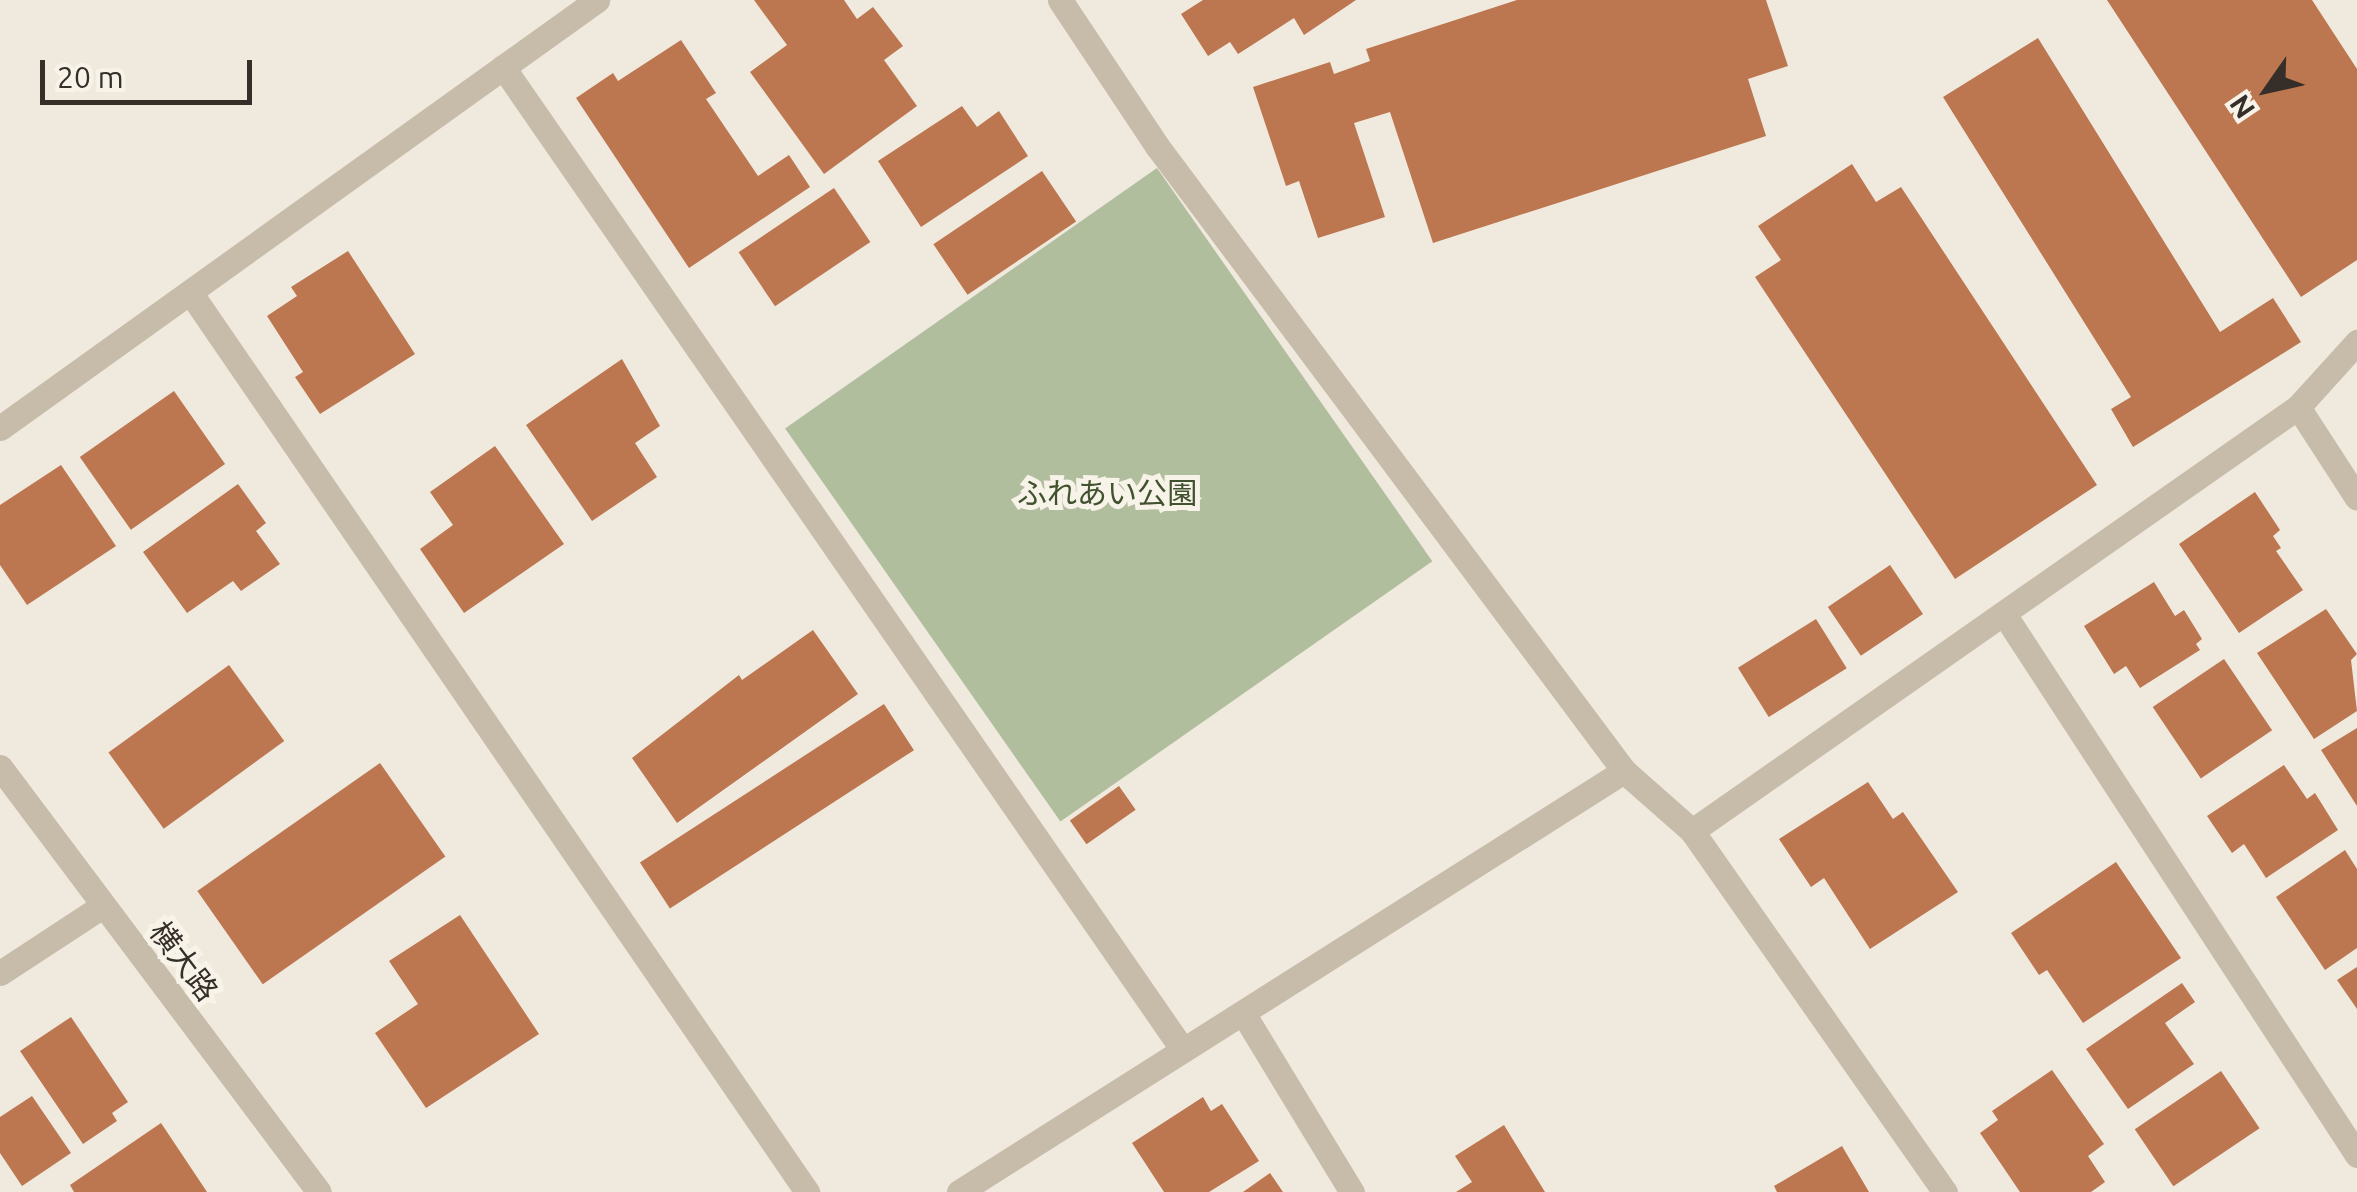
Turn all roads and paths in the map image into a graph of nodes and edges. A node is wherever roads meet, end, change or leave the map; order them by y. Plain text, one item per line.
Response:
1 (597, 0) edge
2 (1060, 0) edge
3 (503, 67) junction
4 (192, 296) junction
5 (2357, 342) edge
6 (2298, 407) junction
7 (0, 428) edge
8 (2357, 498) edge
9 (2004, 614) junction
10 (0, 767) edge
11 (1624, 771) junction
12 (1692, 831) junction
13 (102, 907) junction
14 (0, 973) edge
15 (1243, 1013) junction
16 (1183, 1050) junction
17 (2357, 1155) edge
18 (318, 1192) edge
19 (808, 1192) edge
20 (960, 1192) edge
21 (1352, 1192) edge
22 (1944, 1192) edge

1 - 3 street
2 - 11 street
3 - 4 street
3 - 16 street
4 - 7 street
4 - 19 street
5 - 6 street
6 - 8 street
6 - 9 street
9 - 12 street
9 - 17 street
10 - 13 street, 横大路
11 - 12 street
11 - 15 street
12 - 22 street
13 - 14 street
13 - 18 street, 横大路
15 - 16 street
15 - 21 street
16 - 20 street

